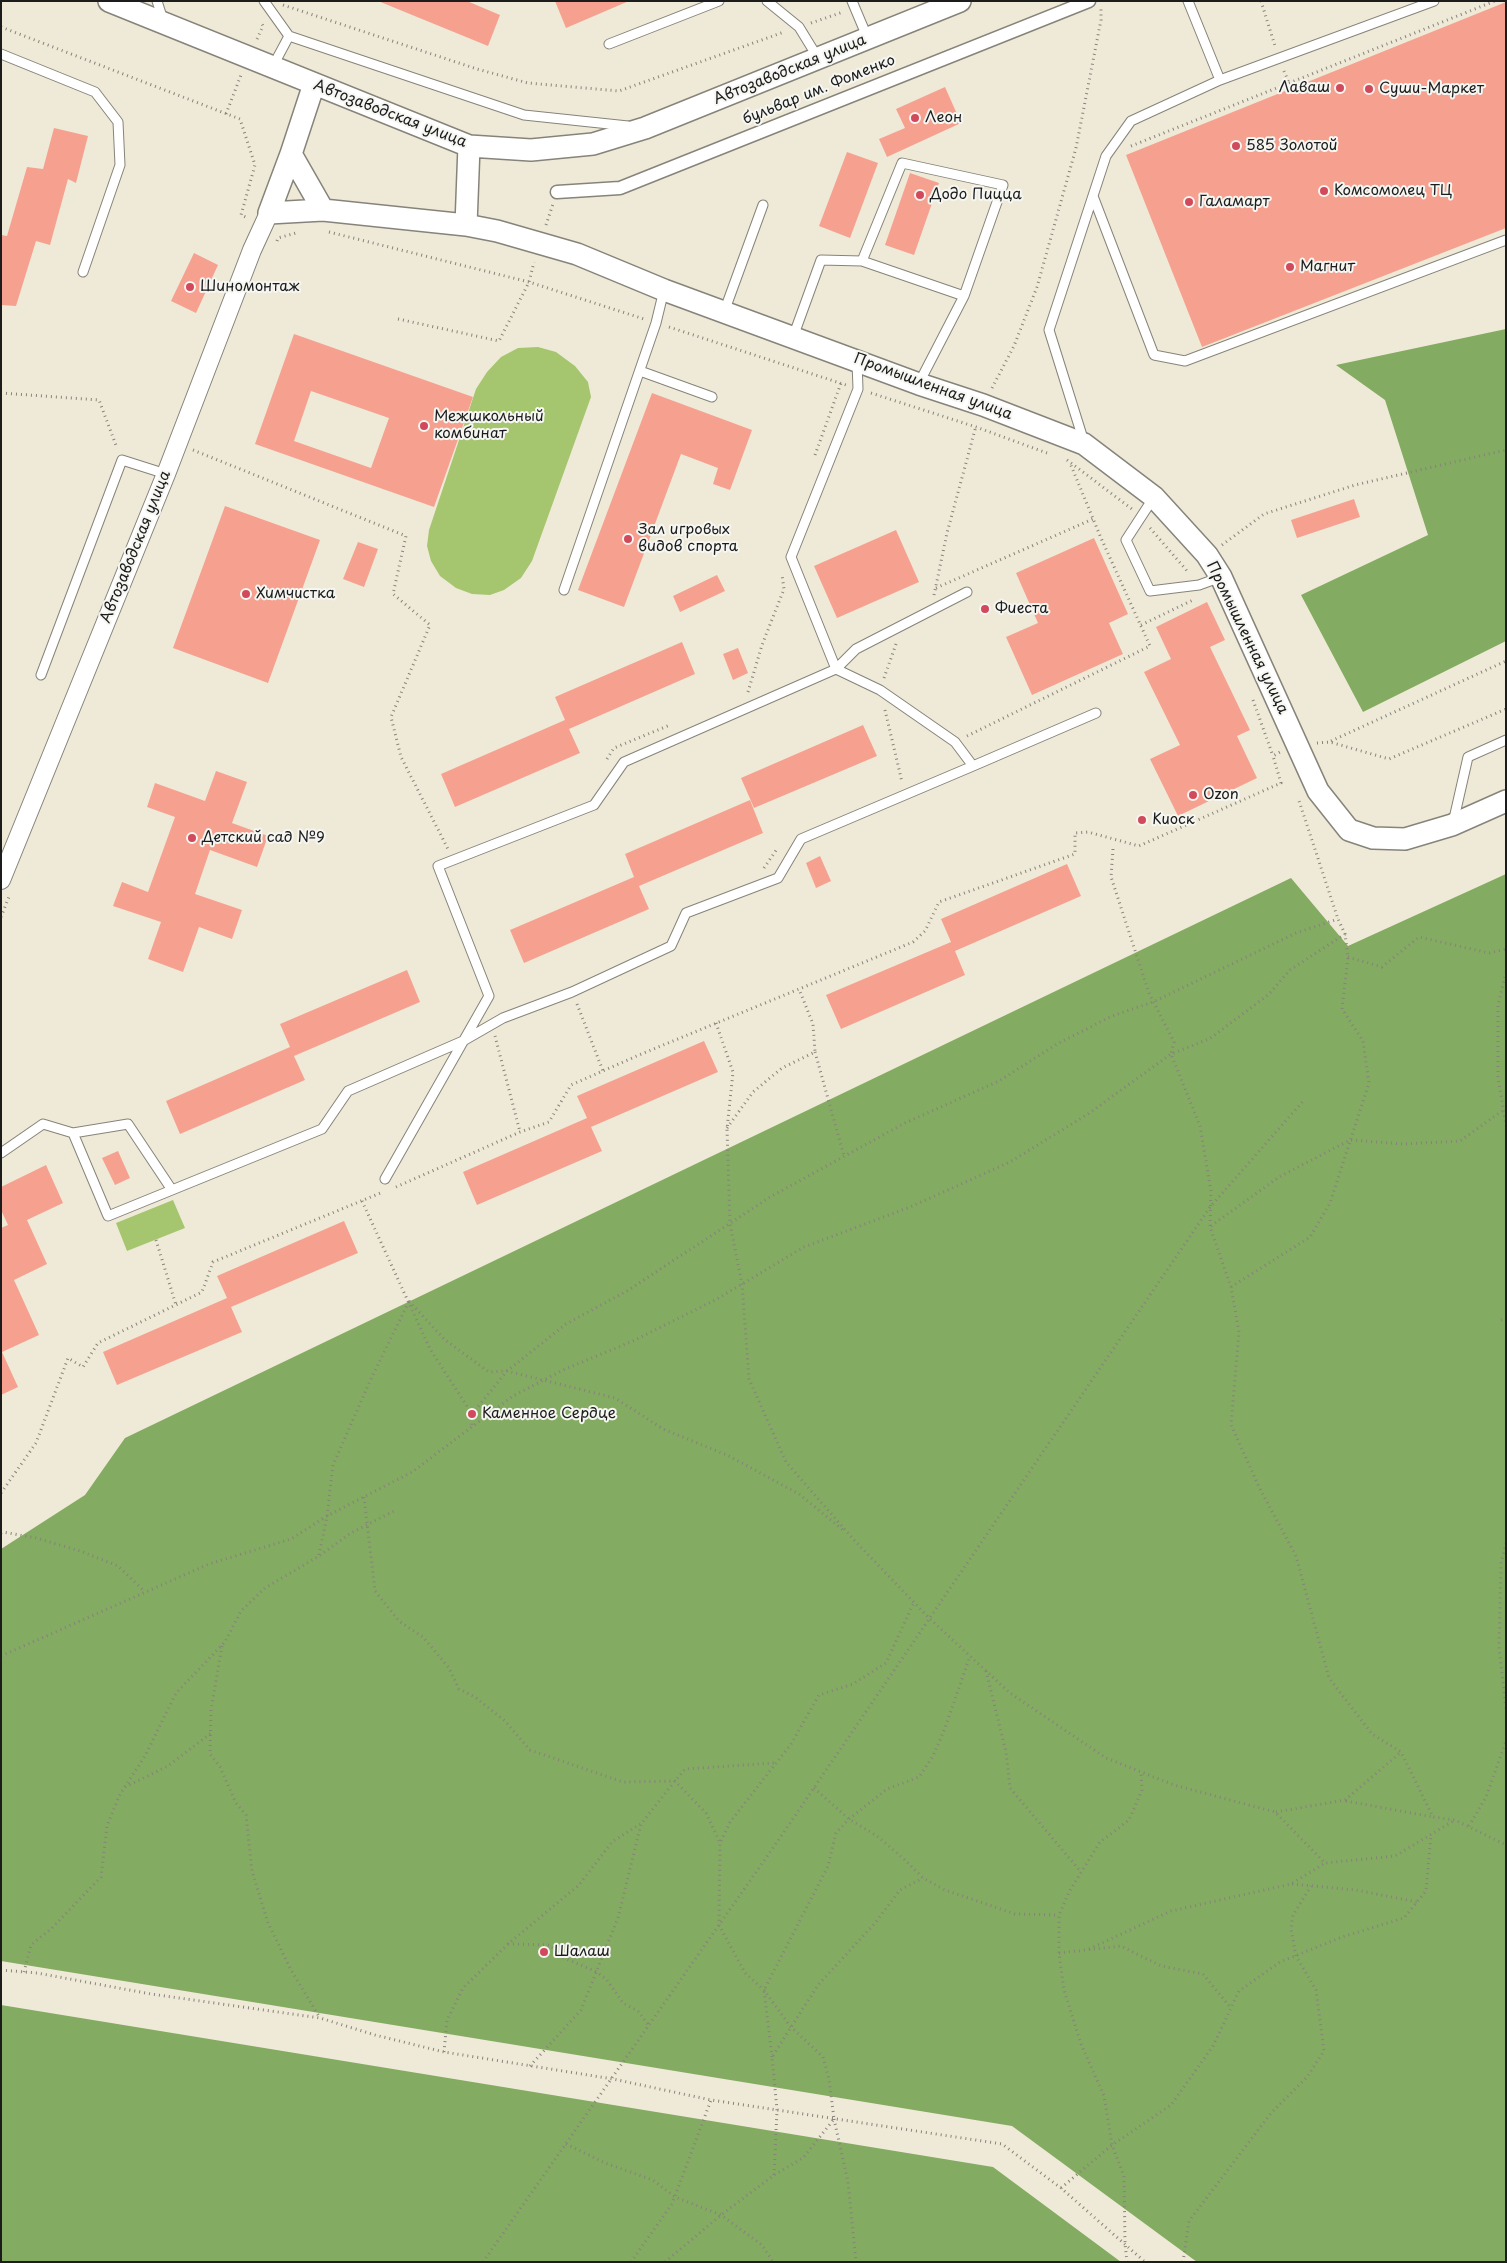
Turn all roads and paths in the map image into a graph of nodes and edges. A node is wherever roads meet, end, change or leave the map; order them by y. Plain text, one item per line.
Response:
1 (109, 1) edge
2 (158, 1) edge
3 (264, 1) edge
4 (719, 1) edge
5 (767, 1) edge
6 (960, 1) edge
7 (1089, 1) edge
8 (1101, 1) edge
9 (1188, 1) edge
10 (1261, 1) edge
11 (1434, 1) edge
12 (1494, 1) edge
13 (282, 4) dead end
14 (854, 4) edge
15 (164, 23) junction
16 (1, 27) edge
17 (799, 27) junction
18 (289, 36) junction
19 (868, 39) junction
20 (609, 44) dead end
21 (1, 54) edge
22 (1279, 58) junction
23 (819, 60) junction
24 (273, 66) junction
25 (1220, 80) junction
26 (1289, 83) junction
27 (314, 84) junction
28 (645, 128) junction
29 (470, 146) junction
30 (291, 154) junction
31 (1106, 156) junction
32 (557, 192) joint
33 (1093, 196) junction
34 (763, 205) dead end
35 (266, 218) junction
36 (322, 220) junction
37 (466, 225) junction
38 (302, 232) dead end
39 (278, 238) junction
40 (1506, 240) edge
41 (539, 244) junction
42 (275, 247) dead end
43 (862, 261) junction
44 (83, 272) dead end
45 (528, 282) junction
46 (664, 290) junction
47 (964, 296) junction
48 (724, 312) junction
49 (398, 319) dead end
50 (656, 324) junction
51 (793, 337) junction
52 (857, 360) junction
53 (640, 371) junction
54 (841, 383) junction
55 (919, 384) junction
56 (858, 389) junction
57 (1, 393) edge
58 (712, 397) dead end
59 (984, 405) junction
60 (976, 427) junction
61 (1084, 444) junction
62 (1506, 450) edge
63 (1050, 454) dead end
64 (1060, 458) dead end
65 (189, 459) dead end
66 (122, 460) junction
67 (1069, 461) junction
68 (812, 464) dead end
69 (166, 474) junction
70 (1154, 497) junction
71 (1136, 512) dead end
72 (1093, 518) junction
73 (1149, 527) dead end
74 (1207, 556) junction
75 (782, 572) dead end
76 (1221, 577) junction
77 (1199, 585) junction
78 (935, 588) junction
79 (564, 590) dead end
80 (967, 592) dead end
81 (931, 610) junction
82 (1140, 625) junction
83 (903, 626) junction
84 (1506, 661) edge
85 (836, 669) junction
86 (41, 675) dead end
87 (880, 690) junction
88 (739, 696) dead end
89 (1506, 709) edge
90 (1096, 713) dead end
91 (676, 722) dead end
92 (890, 732) dead end
93 (1506, 740) edge
94 (955, 742) junction
95 (1330, 742) junction
96 (1297, 744) junction
97 (604, 765) dead end
98 (973, 766) junction
99 (1296, 794) dead end
100 (905, 795) junction
101 (1506, 801) edge
102 (1452, 825) junction
103 (1113, 849) dead end
104 (454, 860) junction
105 (7, 885) edge
106 (1, 917) edge
107 (1338, 919) junction
108 (1345, 934) junction
109 (1506, 949) edge
110 (1348, 957) junction
111 (1506, 972) edge
112 (799, 990) junction
113 (572, 992) junction
114 (1153, 1002) junction
115 (716, 1024) junction
116 (492, 1025) junction
117 (463, 1040) junction
118 (815, 1052) junction
119 (1171, 1054) junction
120 (603, 1071) junction
121 (1305, 1099) dead end
122 (1502, 1111) junction
123 (1506, 1126) edge
124 (727, 1128) junction
125 (520, 1132) junction
126 (73, 1134) junction
127 (1350, 1140) junction
128 (1, 1153) edge
129 (844, 1156) junction
130 (385, 1179) dead end
131 (172, 1190) junction
132 (362, 1201) junction
133 (1210, 1207) junction
134 (730, 1224) junction
135 (1210, 1227) junction
136 (156, 1240) dead end
137 (742, 1284) junction
138 (1231, 1287) junction
139 (409, 1301) junction
140 (176, 1305) junction
141 (1506, 1318) edge
142 (1501, 1320) dead end
143 (507, 1371) junction
144 (546, 1379) junction
145 (472, 1414) junction
146 (472, 1428) junction
147 (1, 1493) edge
148 (364, 1497) junction
149 (394, 1511) dead end
150 (327, 1516) junction
151 (367, 1526) junction
152 (1, 1533) edge
153 (851, 1536) junction
154 (1506, 1543) edge
155 (319, 1556) junction
156 (146, 1592) junction
157 (914, 1602) junction
158 (930, 1619) junction
159 (222, 1645) junction
160 (2, 1655) edge
161 (970, 1656) junction
162 (985, 1670) junction
163 (1506, 1709) edge
164 (211, 1733) junction
165 (1506, 1741) edge
166 (1401, 1752) junction
167 (775, 1763) junction
168 (1141, 1772) junction
169 (675, 1781) junction
170 (125, 1787) junction
171 (814, 1788) junction
172 (1345, 1800) junction
173 (1275, 1812) junction
174 (1433, 1817) junction
175 (849, 1819) junction
176 (1455, 1820) junction
177 (641, 1824) junction
178 (1469, 1826) junction
179 (1431, 1834) junction
180 (720, 1844) junction
181 (1506, 1845) edge
182 (1325, 1863) junction
183 (1081, 1872) junction
184 (923, 1878) junction
185 (1291, 1884) junction
186 (1311, 1886) junction
187 (1417, 1902) junction
188 (1059, 1915) junction
189 (719, 1925) junction
190 (508, 1944) junction
191 (1088, 1950) junction
192 (1059, 1954) junction
193 (1296, 1956) junction
194 (1, 1970) edge
195 (24, 1972) junction
196 (597, 1972) junction
197 (764, 1990) junction
198 (1230, 2007) junction
199 (320, 2018) junction
200 (649, 2026) junction
201 (790, 2026) junction
202 (444, 2052) junction
203 (772, 2057) junction
204 (530, 2066) junction
205 (613, 2079) junction
206 (711, 2100) junction
207 (777, 2110) junction
208 (834, 2119) junction
209 (566, 2144) junction
210 (1112, 2145) junction
211 (774, 2175) junction
212 (1062, 2188) junction
213 (675, 2197) junction
214 (721, 2215) junction
215 (1125, 2243) junction
216 (483, 2262) edge
217 (631, 2262) edge
218 (665, 2262) edge
219 (773, 2262) edge
220 (856, 2262) edge
221 (1127, 2262) edge
222 (1145, 2262) edge
223 (1183, 2262) edge

1 - 15 street, Автозаводская улица
2 - 15 lane
3 - 18 lane
4 - 20 lane
5 - 17 lane
6 - 19 street, Автозаводская улица
7 - 32 street, бульвар им. Фоменко
8 - 59 path
9 - 25 lane
10 - 22 path
11 - 22 lane
12 - 26 path
13 - 17 path
14 - 17 path
14 - 19 lane
15 - 24 street, Автозаводская улица
16 - 35 path
17 - 23 lane
18 - 24 lane
18 - 28 lane
19 - 23 street, Автозаводская улица
21 - 44 lane
22 - 25 lane
22 - 26 path
23 - 28 street, Автозаводская улица
24 - 27 street, Автозаводская улица
25 - 31 lane
26 - 31 path
27 - 29 street, Автозаводская улица
27 - 30 street
28 - 29 street, Автозаводская улица
29 - 37 street
30 - 35 street
30 - 36 street
31 - 33 lane
32 - 41 path
33 - 40 lane
33 - 61 lane
34 - 48 lane
35 - 36 street, Промышленная улица
35 - 39 path
35 - 69 street, Автозаводская улица
36 - 37 street, Промышленная улица
36 - 45 path
37 - 41 street, Промышленная улица
38 - 39 path
39 - 42 path
41 - 45 path
41 - 46 street, Промышленная улица
43 - 47 lane
43 - 47 lane
43 - 51 lane
45 - 49 path
45 - 50 path
46 - 48 street, Промышленная улица
46 - 50 lane
47 - 55 lane
48 - 51 street, Промышленная улица
50 - 53 lane
50 - 54 path
51 - 52 street, Промышленная улица
52 - 55 street, Промышленная улица
52 - 56 lane
53 - 58 lane
53 - 79 lane
54 - 56 path
54 - 68 path
55 - 59 street, Промышленная улица
56 - 60 path
56 - 85 lane
57 - 66 path
59 - 60 path
59 - 61 street, Промышленная улица
60 - 63 path
60 - 78 path
61 - 70 street, Промышленная улица
62 - 74 path
64 - 67 path
65 - 104 path
66 - 69 lane
66 - 86 lane
67 - 71 path
67 - 72 path
69 - 105 street, Автозаводская улица
70 - 74 street, Промышленная улица
70 - 77 lane
72 - 78 path
72 - 82 path
73 - 77 path
74 - 76 street, Промышленная улица
75 - 88 path
76 - 77 lane
76 - 96 street, Промышленная улица
77 - 82 path
78 - 81 path
80 - 81 lane
81 - 83 lane
82 - 94 path
83 - 85 lane
83 - 87 path
84 - 95 path
85 - 87 lane
85 - 104 lane
87 - 94 lane
89 - 95 path
90 - 98 lane
91 - 97 path
92 - 100 path
93 - 102 lane
94 - 98 lane
95 - 96 path
96 - 102 street, Промышленная улица
96 - 112 path
98 - 100 lane
99 - 107 path
100 - 113 lane
101 - 102 street
103 - 114 path
104 - 117 lane
105 - 106 path
107 - 108 path
107 - 114 path
108 - 110 path
108 - 119 path
109 - 110 path
110 - 127 path
111 - 122 path
112 - 115 path
112 - 118 path
113 - 116 lane
113 - 120 path
114 - 119 path
114 - 129 path
115 - 120 path
115 - 124 path
116 - 117 lane
116 - 125 path
117 - 130 lane
117 - 131 lane
118 - 124 path
118 - 129 path
119 - 133 path
119 - 137 path
120 - 125 path
121 - 133 path
122 - 123 path
122 - 127 path
124 - 134 path
125 - 132 path
126 - 128 lane
126 - 131 lane
126 - 131 lane
127 - 135 path
127 - 138 path
129 - 134 path
132 - 139 path
132 - 140 path
133 - 135 path
133 - 158 path
134 - 137 path
134 - 143 path
135 - 138 path
136 - 140 path
137 - 144 path
137 - 153 path
138 - 166 path
139 - 143 path
139 - 145 path
139 - 150 path
140 - 147 path
141 - 142 path
143 - 144 path
143 - 145 path
144 - 146 path
144 - 153 path
145 - 146 path
146 - 148 path
148 - 150 path
148 - 151 path
149 - 151 path
150 - 155 path
150 - 156 path
151 - 155 path
151 - 169 path
152 - 156 path
153 - 157 path
154 - 163 path
155 - 159 path
156 - 160 path
157 - 158 path
157 - 167 path
158 - 161 path
158 - 171 path
159 - 164 path
159 - 170 path
161 - 162 path
161 - 175 path
162 - 168 path
162 - 183 path
164 - 170 path
164 - 199 path
165 - 178 path
166 - 172 path
166 - 174 path
167 - 169 path
167 - 180 path
168 - 173 path
168 - 183 path
169 - 177 path
169 - 180 path
170 - 195 path
171 - 175 path
171 - 189 path
172 - 173 path
172 - 174 path
173 - 182 path
174 - 176 path
175 - 184 path
175 - 197 path
176 - 178 path
176 - 179 path
177 - 190 path
177 - 196 path
178 - 181 path
179 - 182 path
179 - 187 path
180 - 189 path
182 - 185 path
183 - 188 path
184 - 188 path
184 - 201 path
185 - 186 path
185 - 191 path
186 - 187 path
186 - 193 path
187 - 193 path
188 - 192 path
189 - 197 path
189 - 200 path
190 - 196 path
190 - 202 path
191 - 192 path
191 - 198 path
192 - 210 path
193 - 198 path
193 - 223 path
194 - 195 path
195 - 199 path
196 - 200 path
196 - 204 path
197 - 201 path
197 - 203 path
198 - 210 path
199 - 202 path
200 - 205 path
201 - 203 path
201 - 208 path
202 - 204 path
203 - 207 path
204 - 205 path
205 - 206 path
205 - 209 path
206 - 207 path
206 - 213 path
207 - 208 path
207 - 211 path
208 - 211 path
208 - 212 path
208 - 220 path
209 - 213 path
209 - 216 path
210 - 212 path
210 - 215 path
211 - 214 path
212 - 215 path
213 - 214 path
213 - 217 path
214 - 218 path
214 - 219 path
215 - 221 path
215 - 222 path

